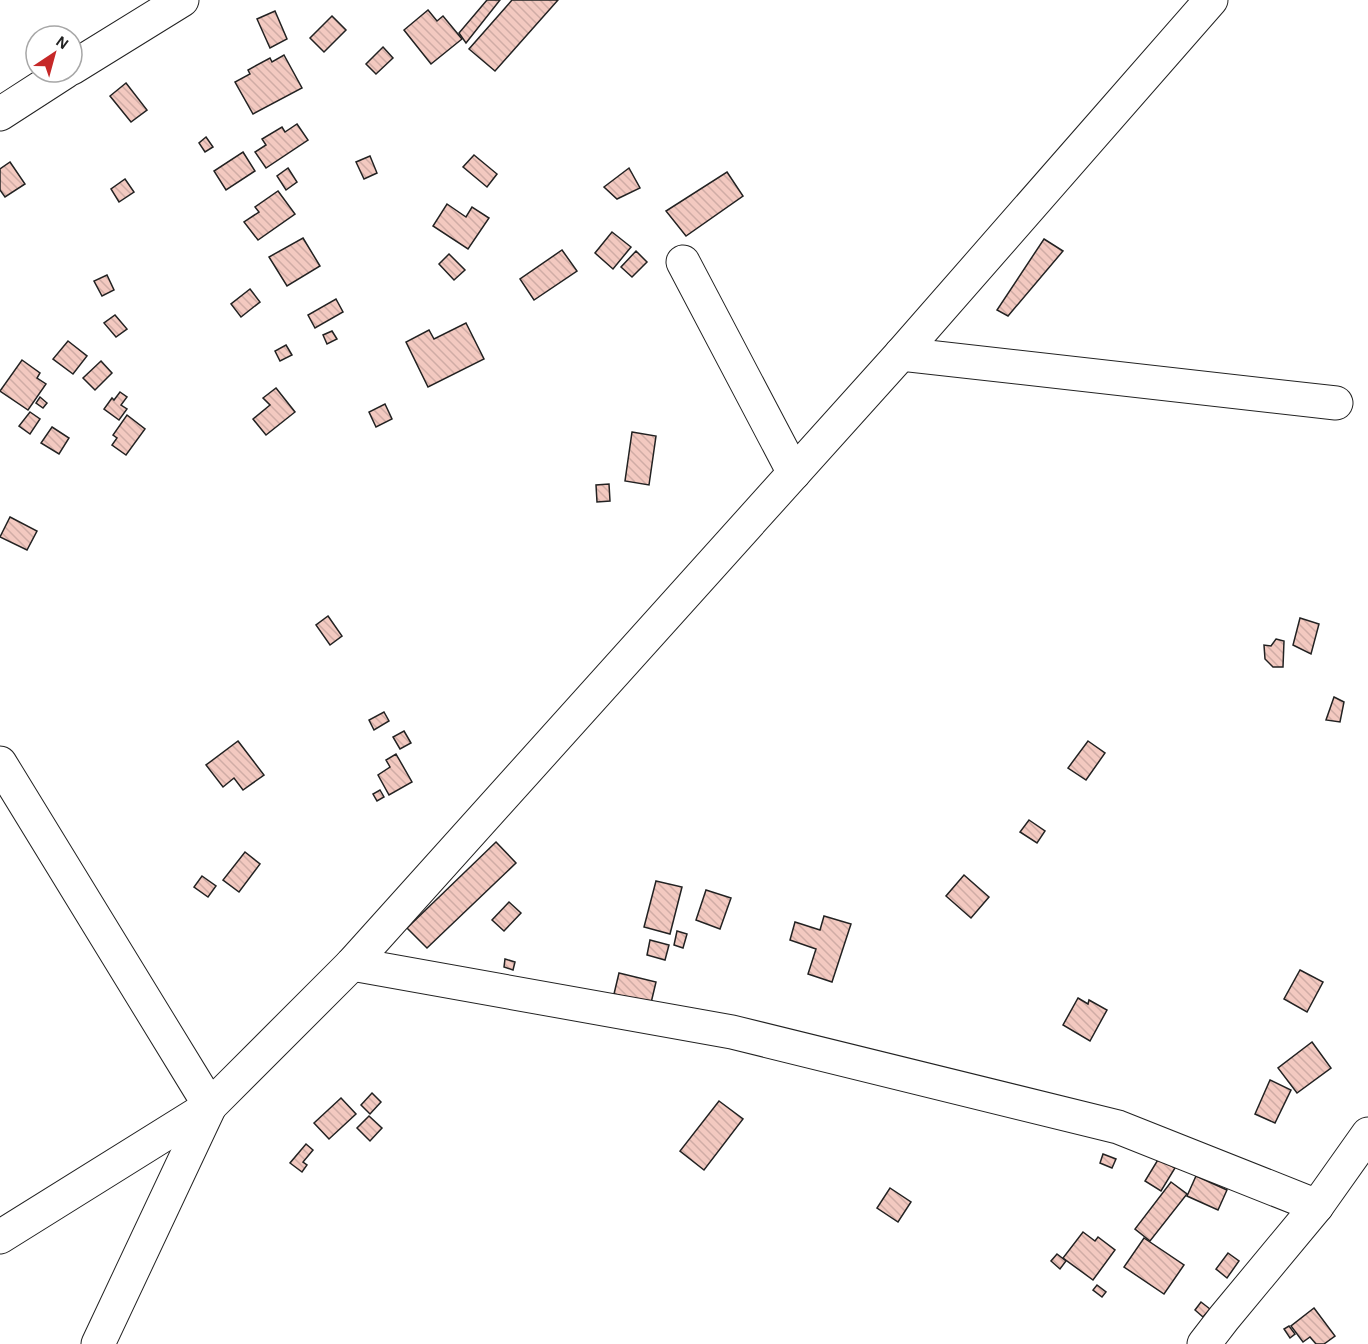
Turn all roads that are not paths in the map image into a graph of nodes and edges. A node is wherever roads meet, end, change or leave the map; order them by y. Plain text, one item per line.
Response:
1 (182, 0) edge
2 (1211, 0) edge
3 (84, 61) edge
4 (46, 84) edge
5 (0, 114) edge
6 (683, 262) dead end
7 (901, 354) junction
8 (1336, 403) dead end
9 (794, 472) junction
10 (0, 763) edge
11 (352, 964) junction
12 (210, 1106) junction
13 (1368, 1134) edge
14 (1317, 1206) junction
15 (0, 1237) edge
16 (98, 1344) edge
17 (1204, 1344) edge

1 - 3 street
2 - 7 street
4 - 5 street
6 - 9 street
7 - 8 street
7 - 9 street
9 - 11 street
10 - 12 street
11 - 12 street
11 - 14 street
12 - 15 street
12 - 16 street
13 - 14 street
14 - 17 street

